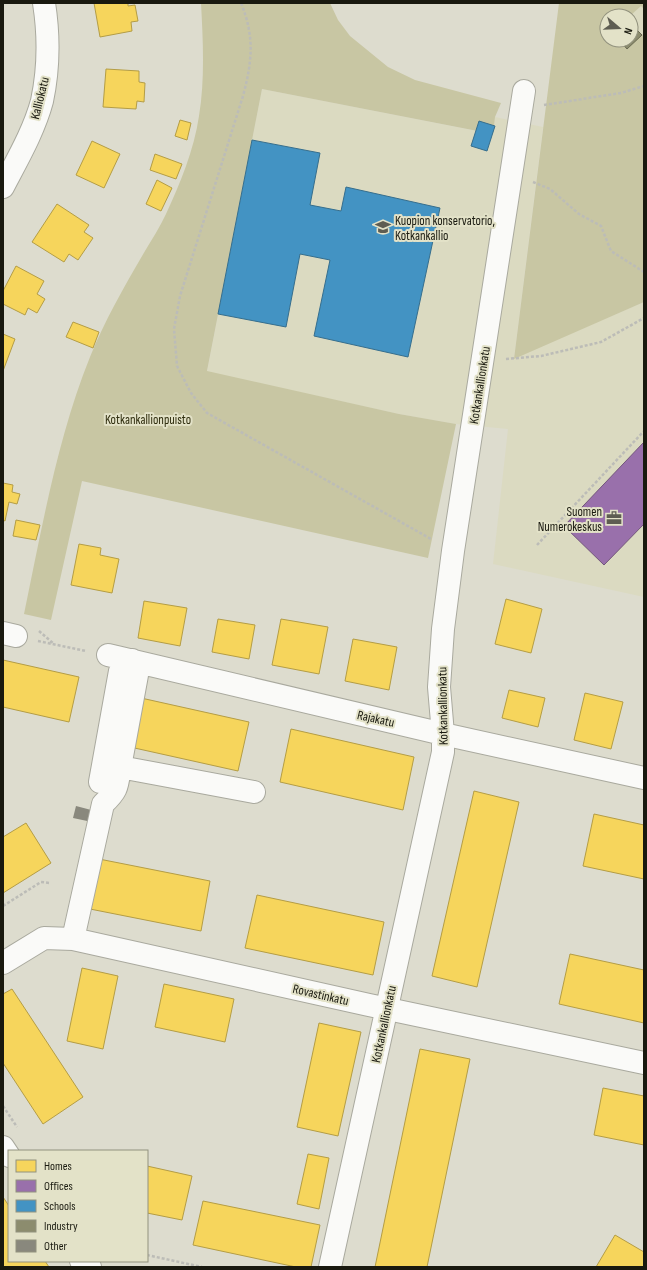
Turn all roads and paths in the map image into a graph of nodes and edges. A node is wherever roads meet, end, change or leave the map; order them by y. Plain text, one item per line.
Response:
1 (44, 3) edge
2 (241, 3) edge
3 (644, 86) edge
4 (523, 100) joint
5 (511, 174) junction
6 (3, 187) edge
7 (644, 272) edge
8 (644, 318) edge
9 (482, 362) junction
10 (644, 431) edge
11 (537, 545) dead end
12 (453, 551) junction
13 (54, 644) dead end
14 (108, 656) joint
15 (132, 660) junction
16 (443, 734) junction
17 (120, 767) junction
18 (644, 778) edge
19 (100, 782) dead end
20 (254, 792) dead end
21 (50, 883) dead end
22 (3, 906) edge
23 (73, 939) junction
24 (3, 963) edge
25 (386, 1009) junction
26 (644, 1063) edge
27 (148, 1255) edge
28 (202, 1267) edge
29 (330, 1267) edge

1 - 6 street, Kalliokatu
2 - 12 path
3 - 4 path
4 - 5 street, Kotkankallionkatu
5 - 7 path
5 - 9 street, Kotkankallionkatu
8 - 9 path
9 - 12 street, Kotkankallionkatu
10 - 11 path
12 - 16 street, Kotkankallionkatu
13 - 14 path
14 - 15 street, Rajakatu
15 - 16 street, Rajakatu
15 - 17 street
15 - 19 street
16 - 18 street, Rajakatu
16 - 25 street, Kotkankallionkatu
17 - 20 street
17 - 23 street
21 - 22 path
23 - 24 street, Rovastinkatu
23 - 25 street, Rovastinkatu
25 - 26 street, Rovastinkatu
25 - 29 street, Kotkankallionkatu
27 - 28 path

